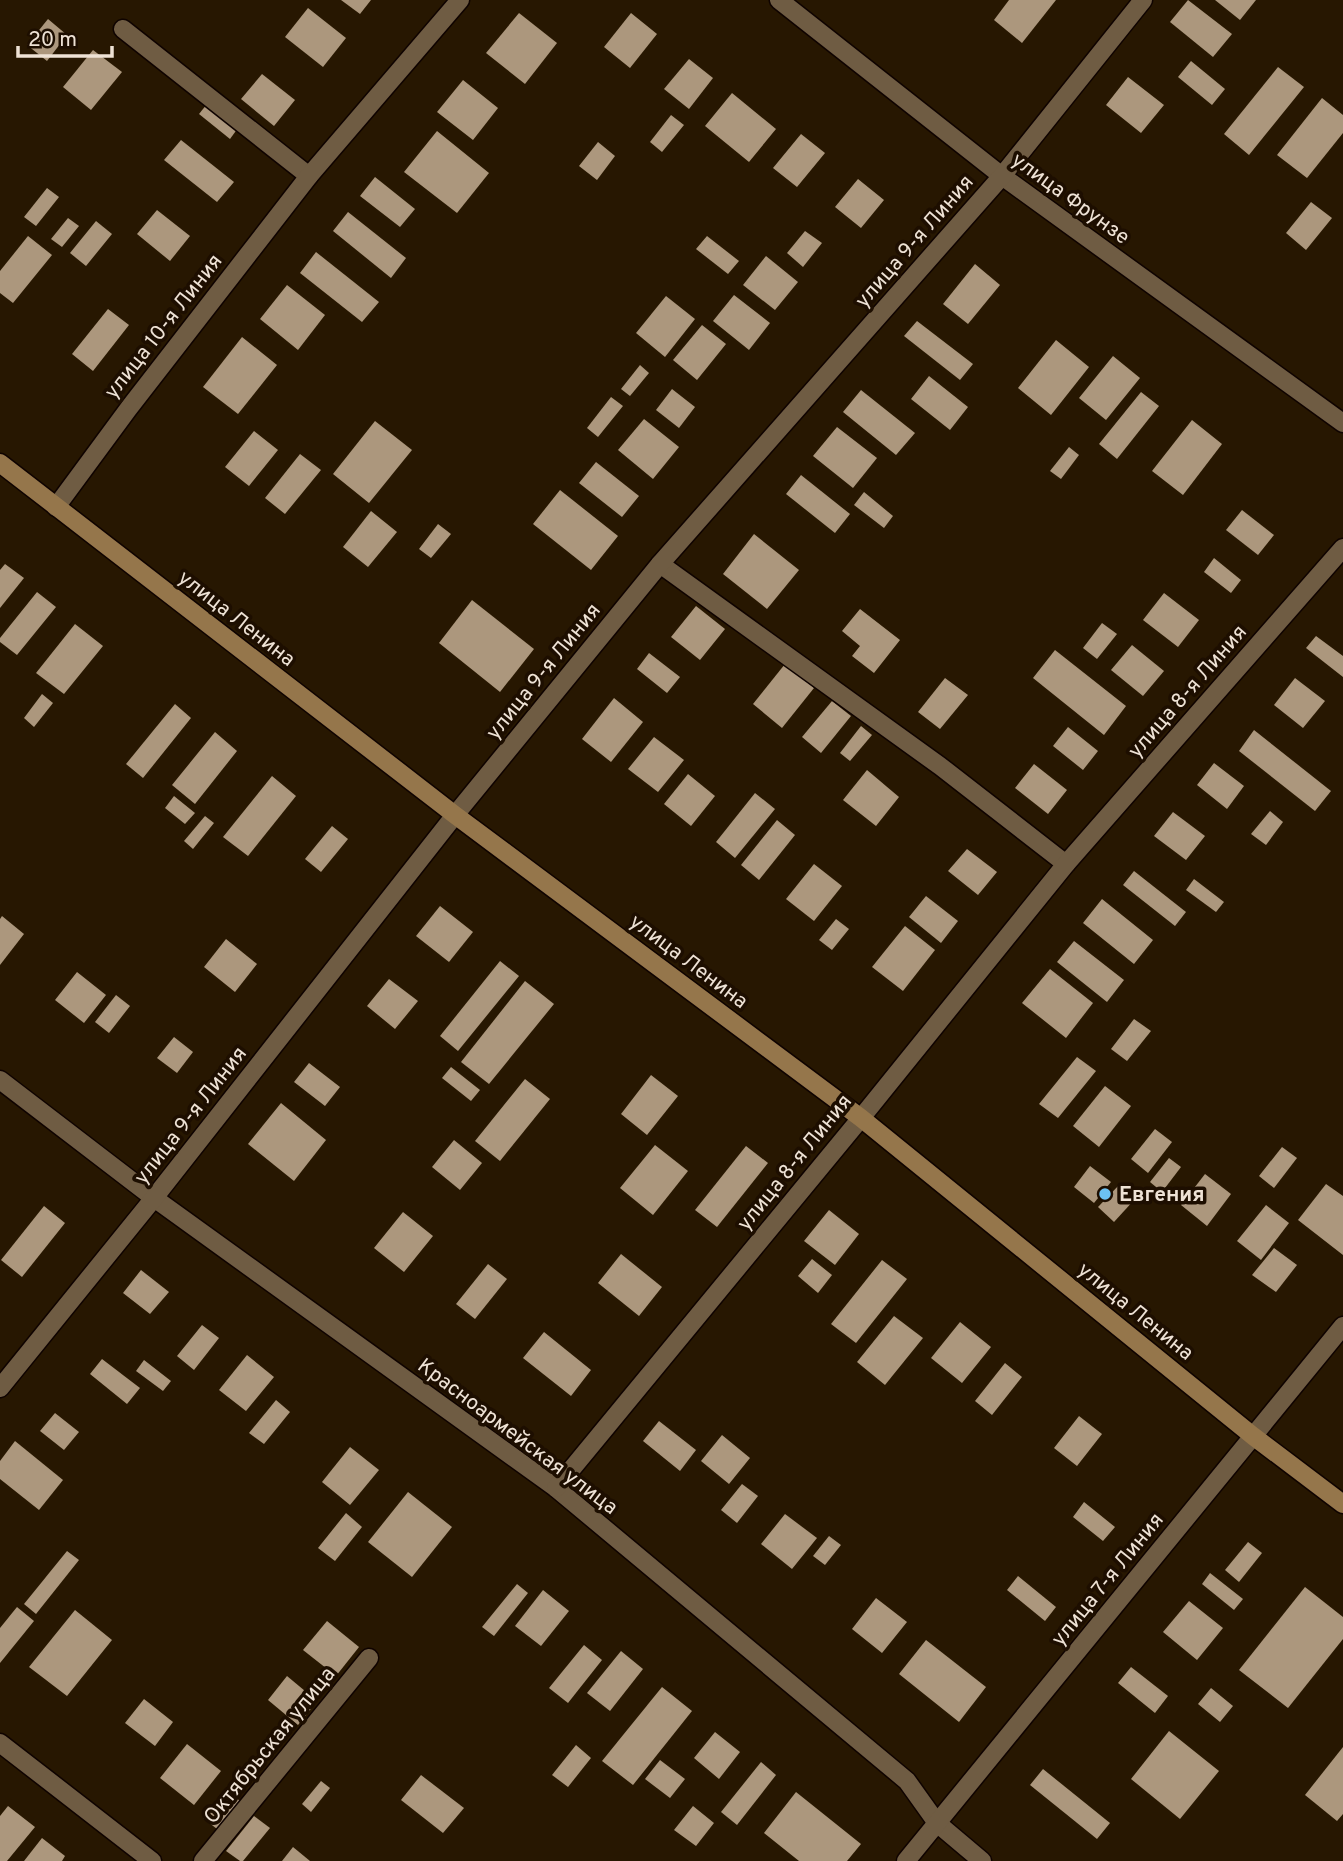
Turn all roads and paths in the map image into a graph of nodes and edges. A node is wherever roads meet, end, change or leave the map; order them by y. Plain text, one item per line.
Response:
1 (460, 0) edge
2 (779, 0) edge
3 (1143, 0) edge
4 (123, 29) dead end
5 (309, 176) junction
6 (1002, 176) junction
7 (1343, 424) edge
8 (0, 463) edge
9 (57, 507) junction
10 (1343, 548) edge
11 (660, 564) junction
12 (455, 815) junction
13 (1066, 863) junction
14 (0, 1080) edge
15 (861, 1118) junction
16 (154, 1198) junction
17 (1343, 1326) edge
18 (0, 1388) edge
19 (1254, 1436) junction
20 (556, 1488) junction
21 (1343, 1504) edge
22 (369, 1658) dead end
23 (0, 1743) edge
24 (937, 1823) junction
25 (152, 1861) edge
26 (203, 1861) edge
27 (906, 1861) edge
28 (982, 1861) edge

1 - 5 street, улица 10-я Линия
2 - 6 street, улица Фрунзе
3 - 6 street, улица 9-я Линия
4 - 5 street
5 - 9 street, улица 10-я Линия
6 - 7 street, улица Фрунзе
6 - 11 street, улица 9-я Линия
8 - 9 main road, улица Ленина
9 - 12 main road, улица Ленина
10 - 13 street, улица 8-я Линия
11 - 12 street, улица 9-я Линия
11 - 13 street
12 - 15 main road, улица Ленина
12 - 16 street, улица 9-я Линия
13 - 15 street, улица 8-я Линия
14 - 16 street, Красноармейская улица
15 - 19 main road, улица Ленина
15 - 20 street, улица 8-я Линия
16 - 18 street, улица 9-я Линия
16 - 20 street, Красноармейская улица
17 - 19 street, улица 7-я Линия
19 - 21 main road, улица Ленина
19 - 24 street, улица 7-я Линия
20 - 24 street, Красноармейская улица
22 - 26 street, Октябрьская улица
23 - 25 street
24 - 27 street, улица 7-я Линия
24 - 28 street, Красноармейская улица

